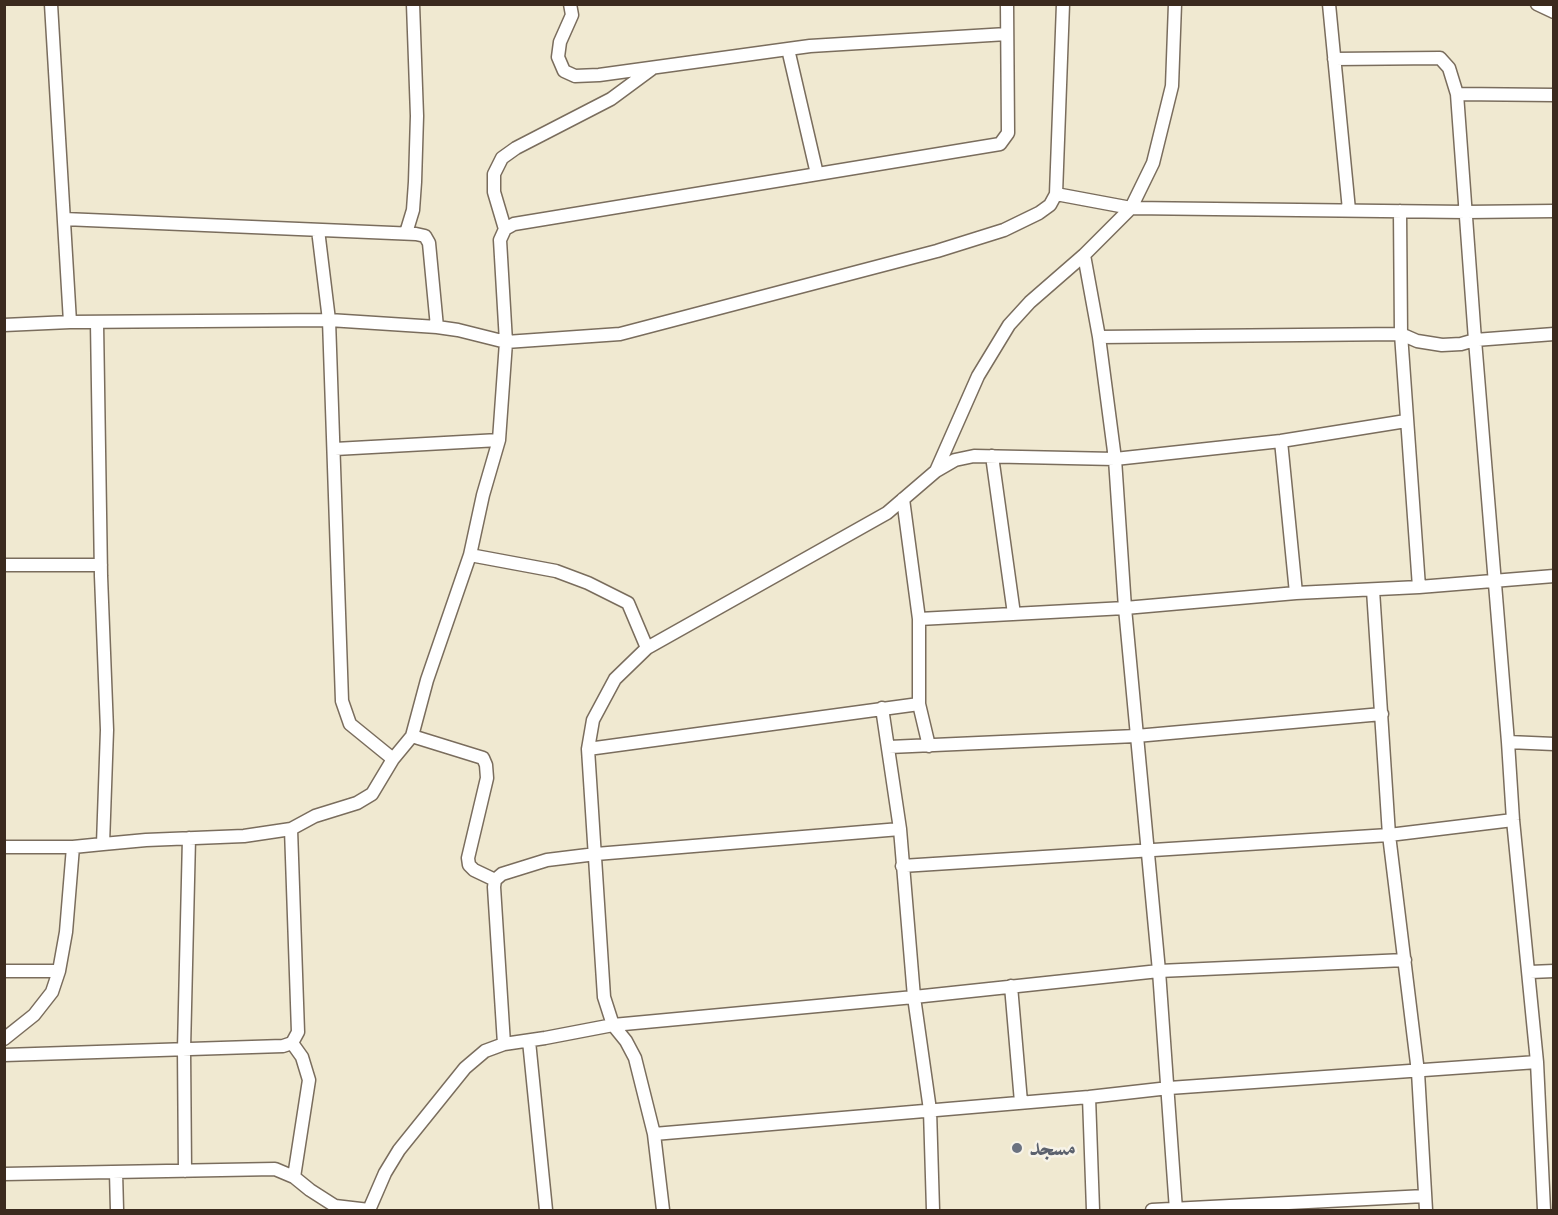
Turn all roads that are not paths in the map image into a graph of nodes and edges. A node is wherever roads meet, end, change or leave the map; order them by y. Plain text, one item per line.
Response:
1 (51, 4) edge
2 (413, 4) edge
3 (570, 4) edge
4 (1007, 4) edge
5 (1064, 4) edge
6 (1175, 4) edge
7 (1329, 4) edge
8 (1537, 4) edge
9 (1554, 12) edge
10 (1007, 34) junction
11 (788, 49) junction
12 (1334, 59) junction
13 (653, 68) junction
14 (1457, 94) junction
15 (1554, 95) edge
16 (817, 174) junction
17 (1056, 194) junction
18 (1131, 208) junction
19 (1349, 210) junction
20 (1400, 211) junction
21 (1554, 211) edge
22 (1466, 212) junction
23 (64, 219) junction
24 (505, 229) junction
25 (318, 230) junction
26 (406, 233) junction
27 (1084, 255) junction
28 (329, 320) junction
29 (69, 322) junction
30 (97, 323) junction
31 (4, 325) edge
32 (437, 327) junction
33 (1401, 334) junction
34 (1554, 334) edge
35 (1099, 337) junction
36 (1474, 340) junction
37 (506, 342) junction
38 (1406, 421) junction
39 (499, 440) junction
40 (1281, 441) junction
41 (335, 449) junction
42 (992, 456) junction
43 (1115, 459) junction
44 (936, 471) junction
45 (903, 499) junction
46 (470, 555) junction
47 (4, 565) edge
48 (101, 565) junction
49 (1554, 576) edge
50 (1494, 581) junction
51 (1419, 587) junction
52 (1373, 590) junction
53 (1296, 593) junction
54 (1125, 608) junction
55 (1014, 614) junction
56 (919, 619) junction
57 (647, 648) junction
58 (919, 704) junction
59 (882, 708) junction
60 (1382, 714) junction
61 (412, 736) junction
62 (1136, 736) junction
63 (1508, 742) junction
64 (1554, 744) edge
65 (928, 746) junction
66 (889, 747) junction
67 (588, 749) junction
68 (393, 759) junction
69 (1513, 820) junction
70 (291, 829) junction
71 (900, 829) junction
72 (1389, 835) junction
73 (189, 838) junction
74 (103, 844) junction
75 (5, 846) edge
76 (73, 847) junction
77 (1148, 851) junction
78 (596, 854) junction
79 (902, 866) junction
80 (495, 880) junction
81 (1405, 960) junction
82 (1159, 970) junction
83 (4, 971) edge
84 (58, 971) junction
85 (1554, 971) edge
86 (1530, 972) junction
87 (1011, 986) junction
88 (914, 997) junction
89 (613, 1025) junction
90 (4, 1039) edge
91 (529, 1041) junction
92 (292, 1043) junction
93 (504, 1044) junction
94 (184, 1049) junction
95 (4, 1055) edge
96 (1538, 1062) junction
97 (1418, 1071) junction
98 (1169, 1088) junction
99 (1089, 1097) junction
100 (1021, 1102) junction
101 (930, 1110) junction
102 (654, 1134) junction
103 (185, 1171) junction
104 (116, 1172) junction
105 (4, 1174) edge
106 (294, 1177) junction
107 (1425, 1196) junction
108 (117, 1210) edge
109 (369, 1210) edge
110 (546, 1210) edge
111 (663, 1210) edge
112 (933, 1210) edge
113 (1094, 1210) edge
114 (1152, 1210) edge
115 (1176, 1210) edge
116 (1426, 1210) edge
117 (1544, 1210) edge

1 - 23 street
2 - 26 street
3 - 13 street
4 - 10 street
5 - 17 street
6 - 18 street
7 - 12 street
8 - 9 street
10 - 11 street
10 - 16 street
11 - 13 street
11 - 16 street
12 - 14 street
12 - 19 street
13 - 24 street
14 - 15 street
14 - 22 street
16 - 24 street
17 - 18 street
17 - 37 street
18 - 19 street
18 - 27 street
19 - 20 street
20 - 22 street
20 - 33 street
21 - 22 street
22 - 36 street
23 - 25 street
23 - 29 street
24 - 37 street
25 - 26 street
25 - 28 street
26 - 32 street
27 - 35 street
27 - 44 street
28 - 30 street
28 - 32 street
28 - 41 street
29 - 30 street
29 - 31 street
30 - 48 street
32 - 37 street
33 - 35 street
33 - 36 street
33 - 38 street
34 - 36 street
35 - 43 street
36 - 50 street
37 - 39 street
38 - 40 street
38 - 51 street
39 - 41 street
39 - 46 street
40 - 43 street
40 - 53 street
41 - 68 street
42 - 43 street
42 - 44 street
42 - 55 street
43 - 54 street
44 - 45 street
45 - 56 street
45 - 57 street
46 - 57 street
46 - 61 street
47 - 48 street
48 - 74 street
49 - 50 street
50 - 51 street
50 - 63 street
51 - 52 street
52 - 53 street
52 - 60 street
53 - 54 street
54 - 55 street
54 - 62 street
55 - 56 street
56 - 58 street
57 - 67 street
58 - 59 street
58 - 65 street
59 - 66 street
59 - 67 street
60 - 62 street
60 - 72 street
61 - 68 street
61 - 80 street
62 - 65 street
62 - 77 street
63 - 64 street
63 - 69 street
65 - 66 street
66 - 71 street
67 - 78 street
68 - 70 street
69 - 72 street
69 - 86 street
70 - 73 street
70 - 92 street
71 - 78 street
71 - 79 street
72 - 77 street
72 - 81 street
73 - 74 street
73 - 94 street
74 - 76 street
75 - 76 street
76 - 84 street
77 - 79 street
77 - 82 street
78 - 80 street
78 - 89 street
79 - 88 street
80 - 93 street
81 - 82 street
81 - 97 street
82 - 87 street
82 - 98 street
83 - 84 street
84 - 90 street
85 - 86 street
86 - 96 street
87 - 88 street
87 - 100 street
88 - 89 street
88 - 101 street
89 - 91 street
89 - 102 street
91 - 93 street
91 - 110 street
92 - 94 street
92 - 106 street
93 - 109 street
94 - 95 street
94 - 103 street
96 - 97 street
96 - 117 street
97 - 98 street
97 - 107 street
98 - 99 street
98 - 115 street
99 - 100 street
99 - 113 street
100 - 101 street
101 - 102 street
101 - 112 street
102 - 111 street
103 - 104 street
103 - 106 street
104 - 105 street
104 - 108 street
106 - 109 street
107 - 115 street
107 - 116 street
114 - 115 street

